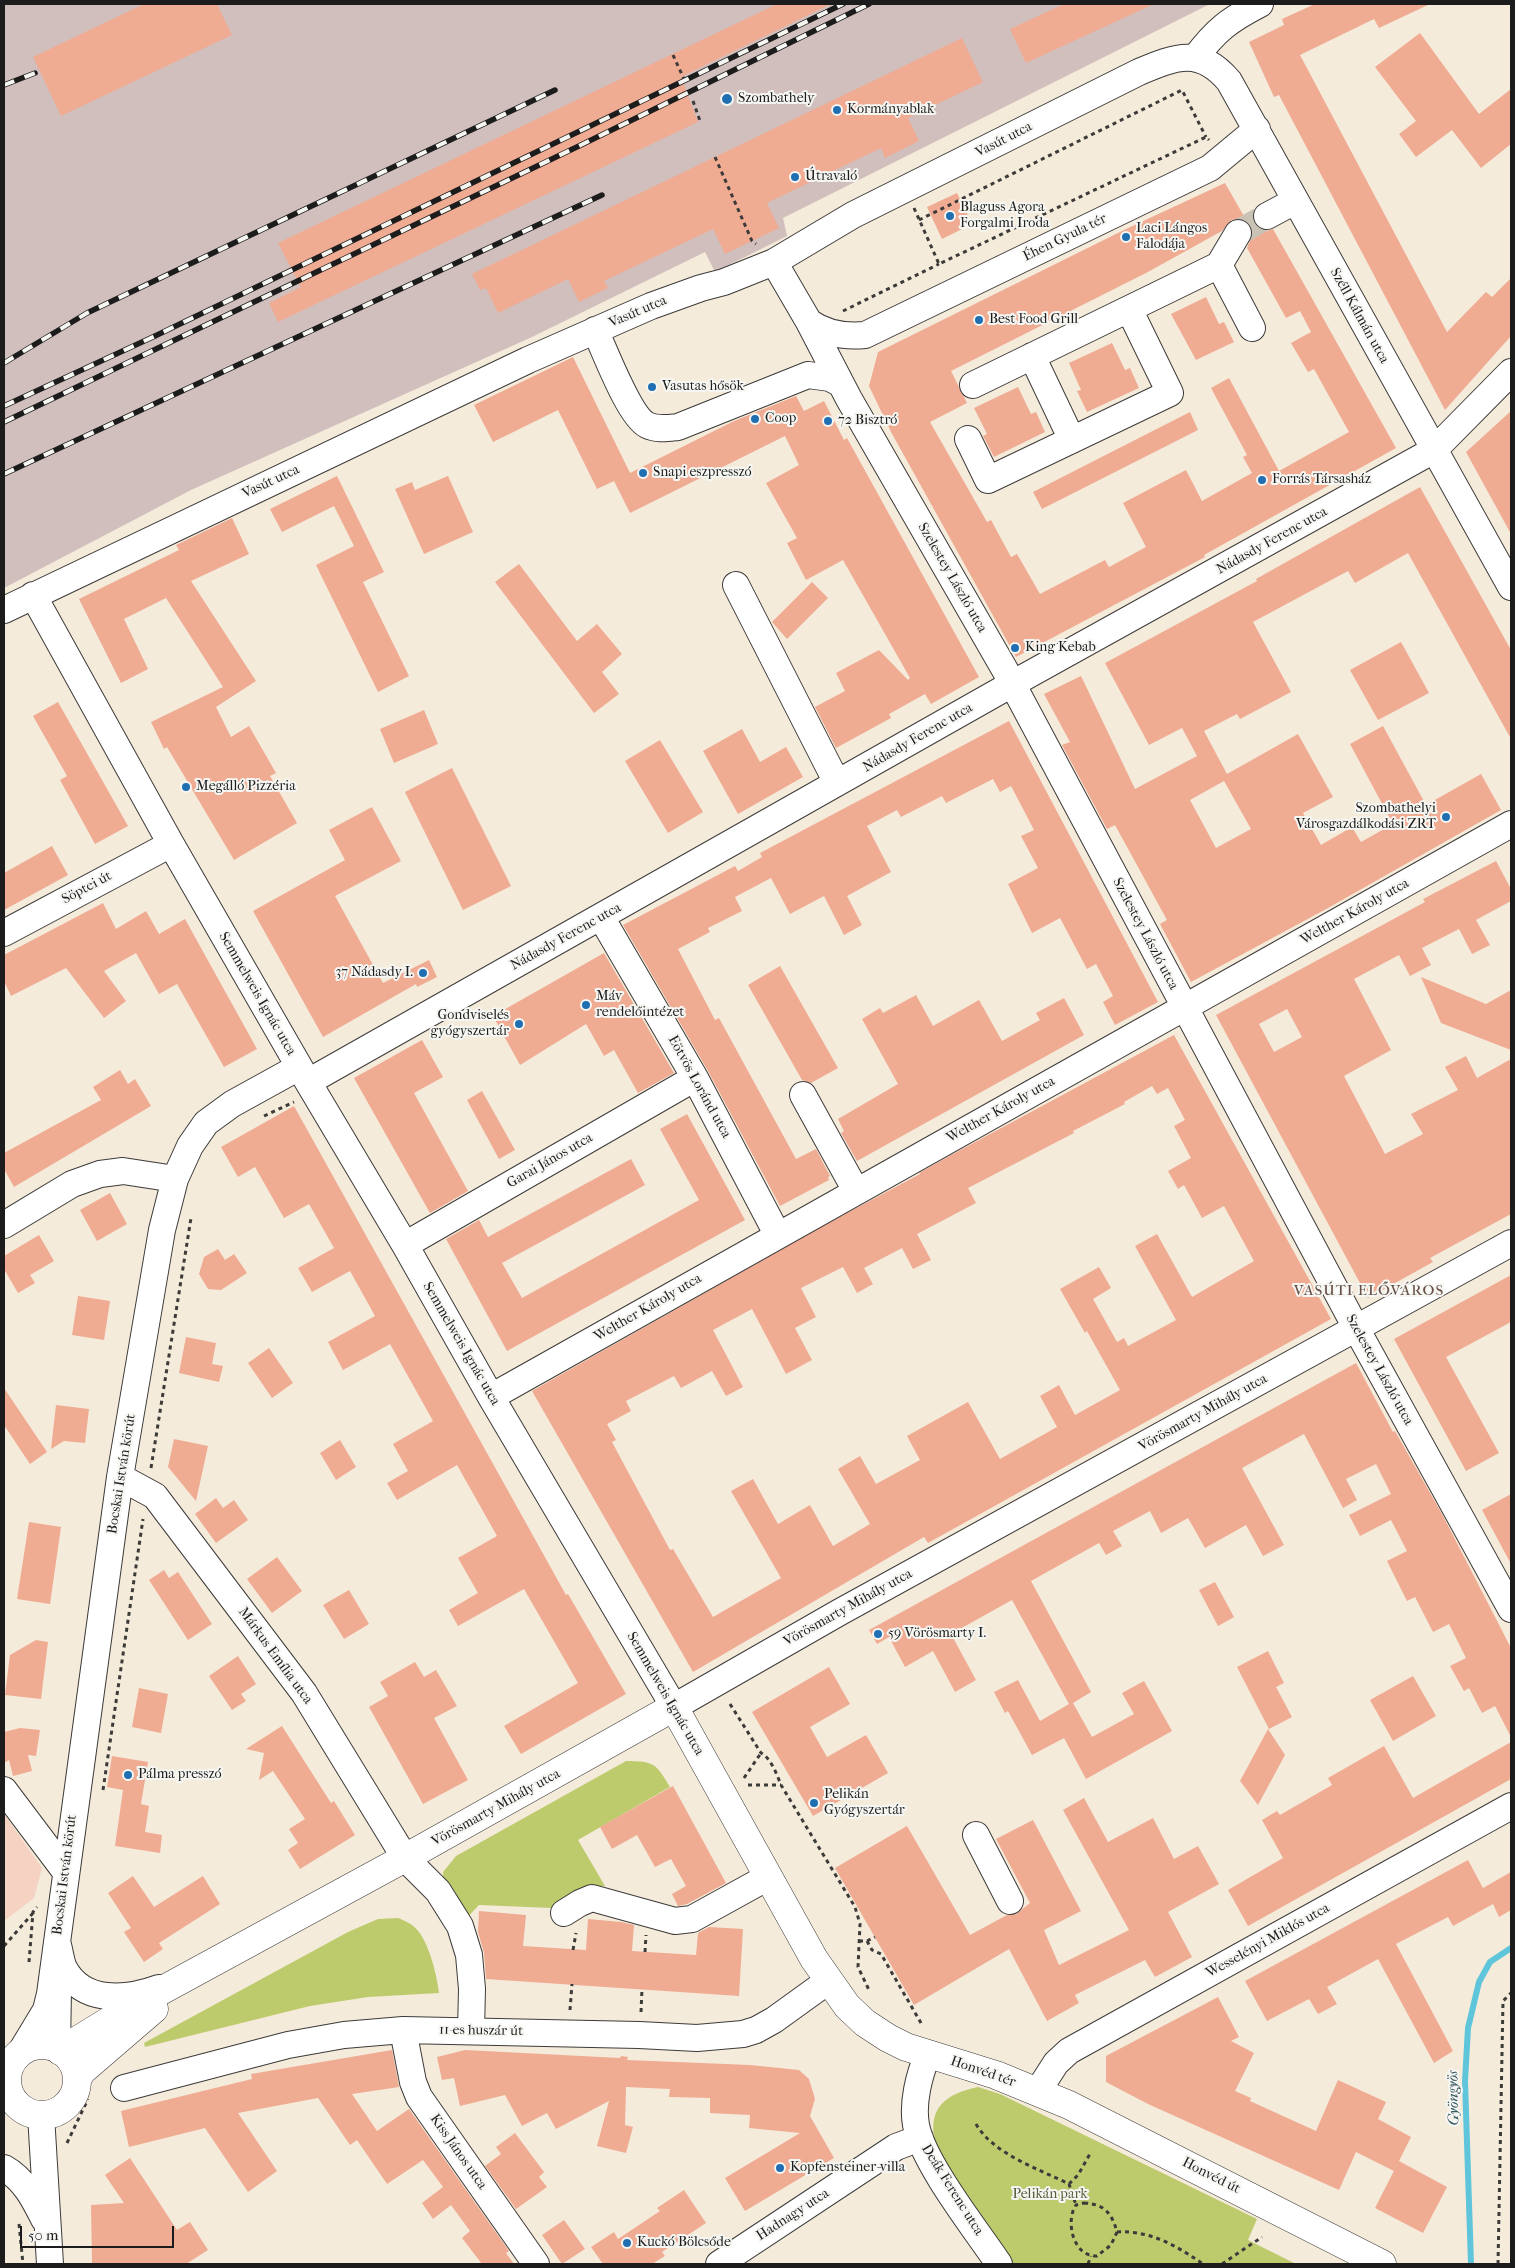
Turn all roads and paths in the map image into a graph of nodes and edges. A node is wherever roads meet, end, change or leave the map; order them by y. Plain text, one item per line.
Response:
1 (1260, 4) edge
2 (673, 55) dead end
3 (1195, 58) junction
4 (684, 79) dead end
5 (692, 101) dead end
6 (700, 121) dead end
7 (1257, 129) junction
8 (1206, 137) junction
9 (1226, 156) junction
10 (715, 157) dead end
11 (905, 189) junction
12 (1295, 201) junction
13 (1266, 216) tunnel mouth
14 (919, 220) junction
15 (1238, 232) tunnel mouth
16 (752, 241) dead end
17 (774, 262) junction
18 (939, 264) junction
19 (1219, 265) junction
20 (1129, 309) junction
21 (839, 313) dead end
22 (809, 322) junction
23 (1252, 328) dead end
24 (595, 330) junction
25 (865, 335) junction
26 (1032, 356) junction
27 (1511, 372) edge
28 (841, 384) junction
29 (973, 385) dead end
30 (968, 439) dead end
31 (1072, 440) junction
32 (1434, 450) junction
33 (736, 585) dead end
34 (1511, 587) edge
35 (33, 595) junction
36 (4, 610) edge
37 (1012, 684) junction
38 (837, 783) junction
39 (1511, 824) edge
40 (170, 844) junction
41 (601, 917) junction
42 (4, 933) edge
43 (1185, 1008) junction
44 (695, 1078) junction
45 (307, 1081) junction
46 (803, 1095) dead end
47 (258, 1118) dead end
48 (175, 1179) junction
49 (856, 1190) junction
50 (191, 1217) dead end
51 (4, 1225) edge
52 (777, 1234) junction
53 (1511, 1243) edge
54 (405, 1245) junction
55 (1356, 1328) junction
56 (491, 1397) junction
57 (120, 1476) junction
58 (147, 1491) junction
59 (1511, 1609) edge
60 (730, 1704) dead end
61 (674, 1707) junction
62 (761, 1753) junction
63 (744, 1778) dead end
64 (748, 1785) dead end
65 (781, 1785) junction
66 (4, 1790) edge
67 (103, 1794) dead end
68 (1511, 1806) edge
69 (976, 1836) dead end
70 (405, 1858) junction
71 (65, 1871) junction
72 (768, 1877) junction
73 (1010, 1901) dead end
74 (33, 1912) dead end
75 (564, 1913) dead end
76 (875, 1937) dead end
77 (859, 1941) junction
78 (57, 1942) junction
79 (867, 1942) junction
80 (4, 1946) edge
81 (188, 1978) junction
82 (828, 1981) junction
83 (868, 1990) dead end
84 (1511, 1992) edge
85 (921, 2023) dead end
86 (403, 2030) junction
87 (471, 2031) junction
88 (59, 2050) junction
89 (20, 2053) junction
90 (928, 2054) junction
91 (5, 2078) edge
92 (84, 2086) junction
93 (124, 2088) dead end
94 (1038, 2091) junction
95 (24, 2117) edge
96 (976, 2124) dead end
97 (920, 2138) junction
98 (66, 2149) dead end
99 (1091, 2152) dead end
100 (4, 2168) edge
101 (1069, 2184) junction
102 (1076, 2205) junction
103 (47, 2224) junction
104 (1117, 2232) junction
105 (1262, 2238) dead end
106 (1091, 2256) junction
107 (50, 2264) edge
108 (536, 2264) edge
109 (719, 2264) edge
110 (999, 2264) edge
111 (1088, 2264) edge
112 (1203, 2264) edge
113 (1222, 2264) edge
114 (1382, 2264) edge
115 (1498, 2264) edge

1 - 3 street
2 - 4 path
3 - 7 street, Széll Kálmán utca
3 - 11 street, Vasút utca
5 - 6 path
7 - 9 street, Éhen Gyula tér
7 - 12 street, Széll Kálmán utca
8 - 9 path
8 - 14 path
8 - 18 path
9 - 25 street, Éhen Gyula tér
10 - 16 path
11 - 14 path
11 - 17 street, Vasút utca
12 - 13 street
12 - 32 street, Széll Kálmán utca
14 - 18 path
15 - 19 street
17 - 22 street, Szelestey László utca
17 - 24 street, Vasút utca
18 - 21 path
19 - 20 street
19 - 23 street
20 - 26 street
20 - 31 street
22 - 25 street, Éhen Gyula tér
22 - 28 street, Szelestey László utca
24 - 28 street
24 - 35 street, Vasút utca
25 - 28 street
26 - 29 street
26 - 31 street
27 - 32 street, Nádasdy Ferenc utca
28 - 37 street, Szelestey László utca
30 - 31 street
32 - 34 street, Széll Kálmán utca
32 - 37 street, Nádasdy Ferenc utca
33 - 38 street
35 - 36 street, Vasút utca
35 - 40 street, Semmelweis Ignác utca
37 - 38 street, Nádasdy Ferenc utca
37 - 43 street, Szelestey László utca
38 - 41 street, Nádasdy Ferenc utca
39 - 43 street, Welther Károly utca
40 - 42 street, Söptei út
40 - 45 street, Semmelweis Ignác utca
41 - 44 street, Eötvös Loránd utca
41 - 45 street, Nádasdy Ferenc utca
43 - 49 street, Welther Károly utca
43 - 55 street, Szelestey László utca
44 - 52 street, Eötvös Loránd utca
44 - 54 street, Garai János utca
45 - 47 path
45 - 48 street, Bocskai István körút
45 - 54 street, Semmelweis Ignác utca
46 - 49 street
48 - 51 street
48 - 57 street, Bocskai István körút
49 - 52 street, Welther Károly utca
50 - 58 path
52 - 56 street, Welther Károly utca
53 - 55 street, Vörösmarty Mihály utca
54 - 56 street, Semmelweis Ignác utca
55 - 59 street, Szelestey László utca
55 - 61 street, Vörösmarty Mihály utca
56 - 61 street, Semmelweis Ignác utca
57 - 58 street, Márkus Emília utca
57 - 71 street, Bocskai István körút
58 - 67 path
58 - 70 street, Márkus Emília utca
60 - 62 path
61 - 70 main road, Vörösmarty Mihály utca
61 - 72 main road, Semmelweis Ignác utca
62 - 63 path
62 - 65 path
64 - 65 path
65 - 77 path
66 - 71 street
68 - 94 street, Wesselényi Miklós utca
69 - 73 street
70 - 81 main road, Vörösmarty Mihály utca
70 - 87 street, Márkus Emília utca
71 - 78 street, Bocskai István körút
72 - 75 street
72 - 82 main road, Semmelweis Ignác utca
74 - 80 path
76 - 79 path
77 - 79 path
77 - 83 path
78 - 81 street
78 - 88 street, Bocskai István körút
78 - 89 street, Bocskai István körút
79 - 85 path
81 - 88 main road
81 - 92 main road
82 - 87 street, 11-es huszár út
82 - 90 main road, Semmelweis Ignác utca
84 - 115 path
86 - 87 street, 11-es huszár út
86 - 93 street, 11-es huszár út
86 - 108 street, Kiss János utca
88 - 89 main road
88 - 92 main road
89 - 91 main road
90 - 94 main road, Honvéd tér
90 - 97 street, Deák Ferenc utca
91 - 95 main road
92 - 95 main road
92 - 98 path
94 - 114 main road, Honvéd út
95 - 103 street
96 - 101 path
97 - 109 street, Hadnagy utca
97 - 110 street, Deák Ferenc utca
99 - 101 path
100 - 103 street
101 - 102 path
102 - 104 path
102 - 106 path
103 - 107 street
104 - 106 path
104 - 112 path
105 - 113 path
106 - 111 path

